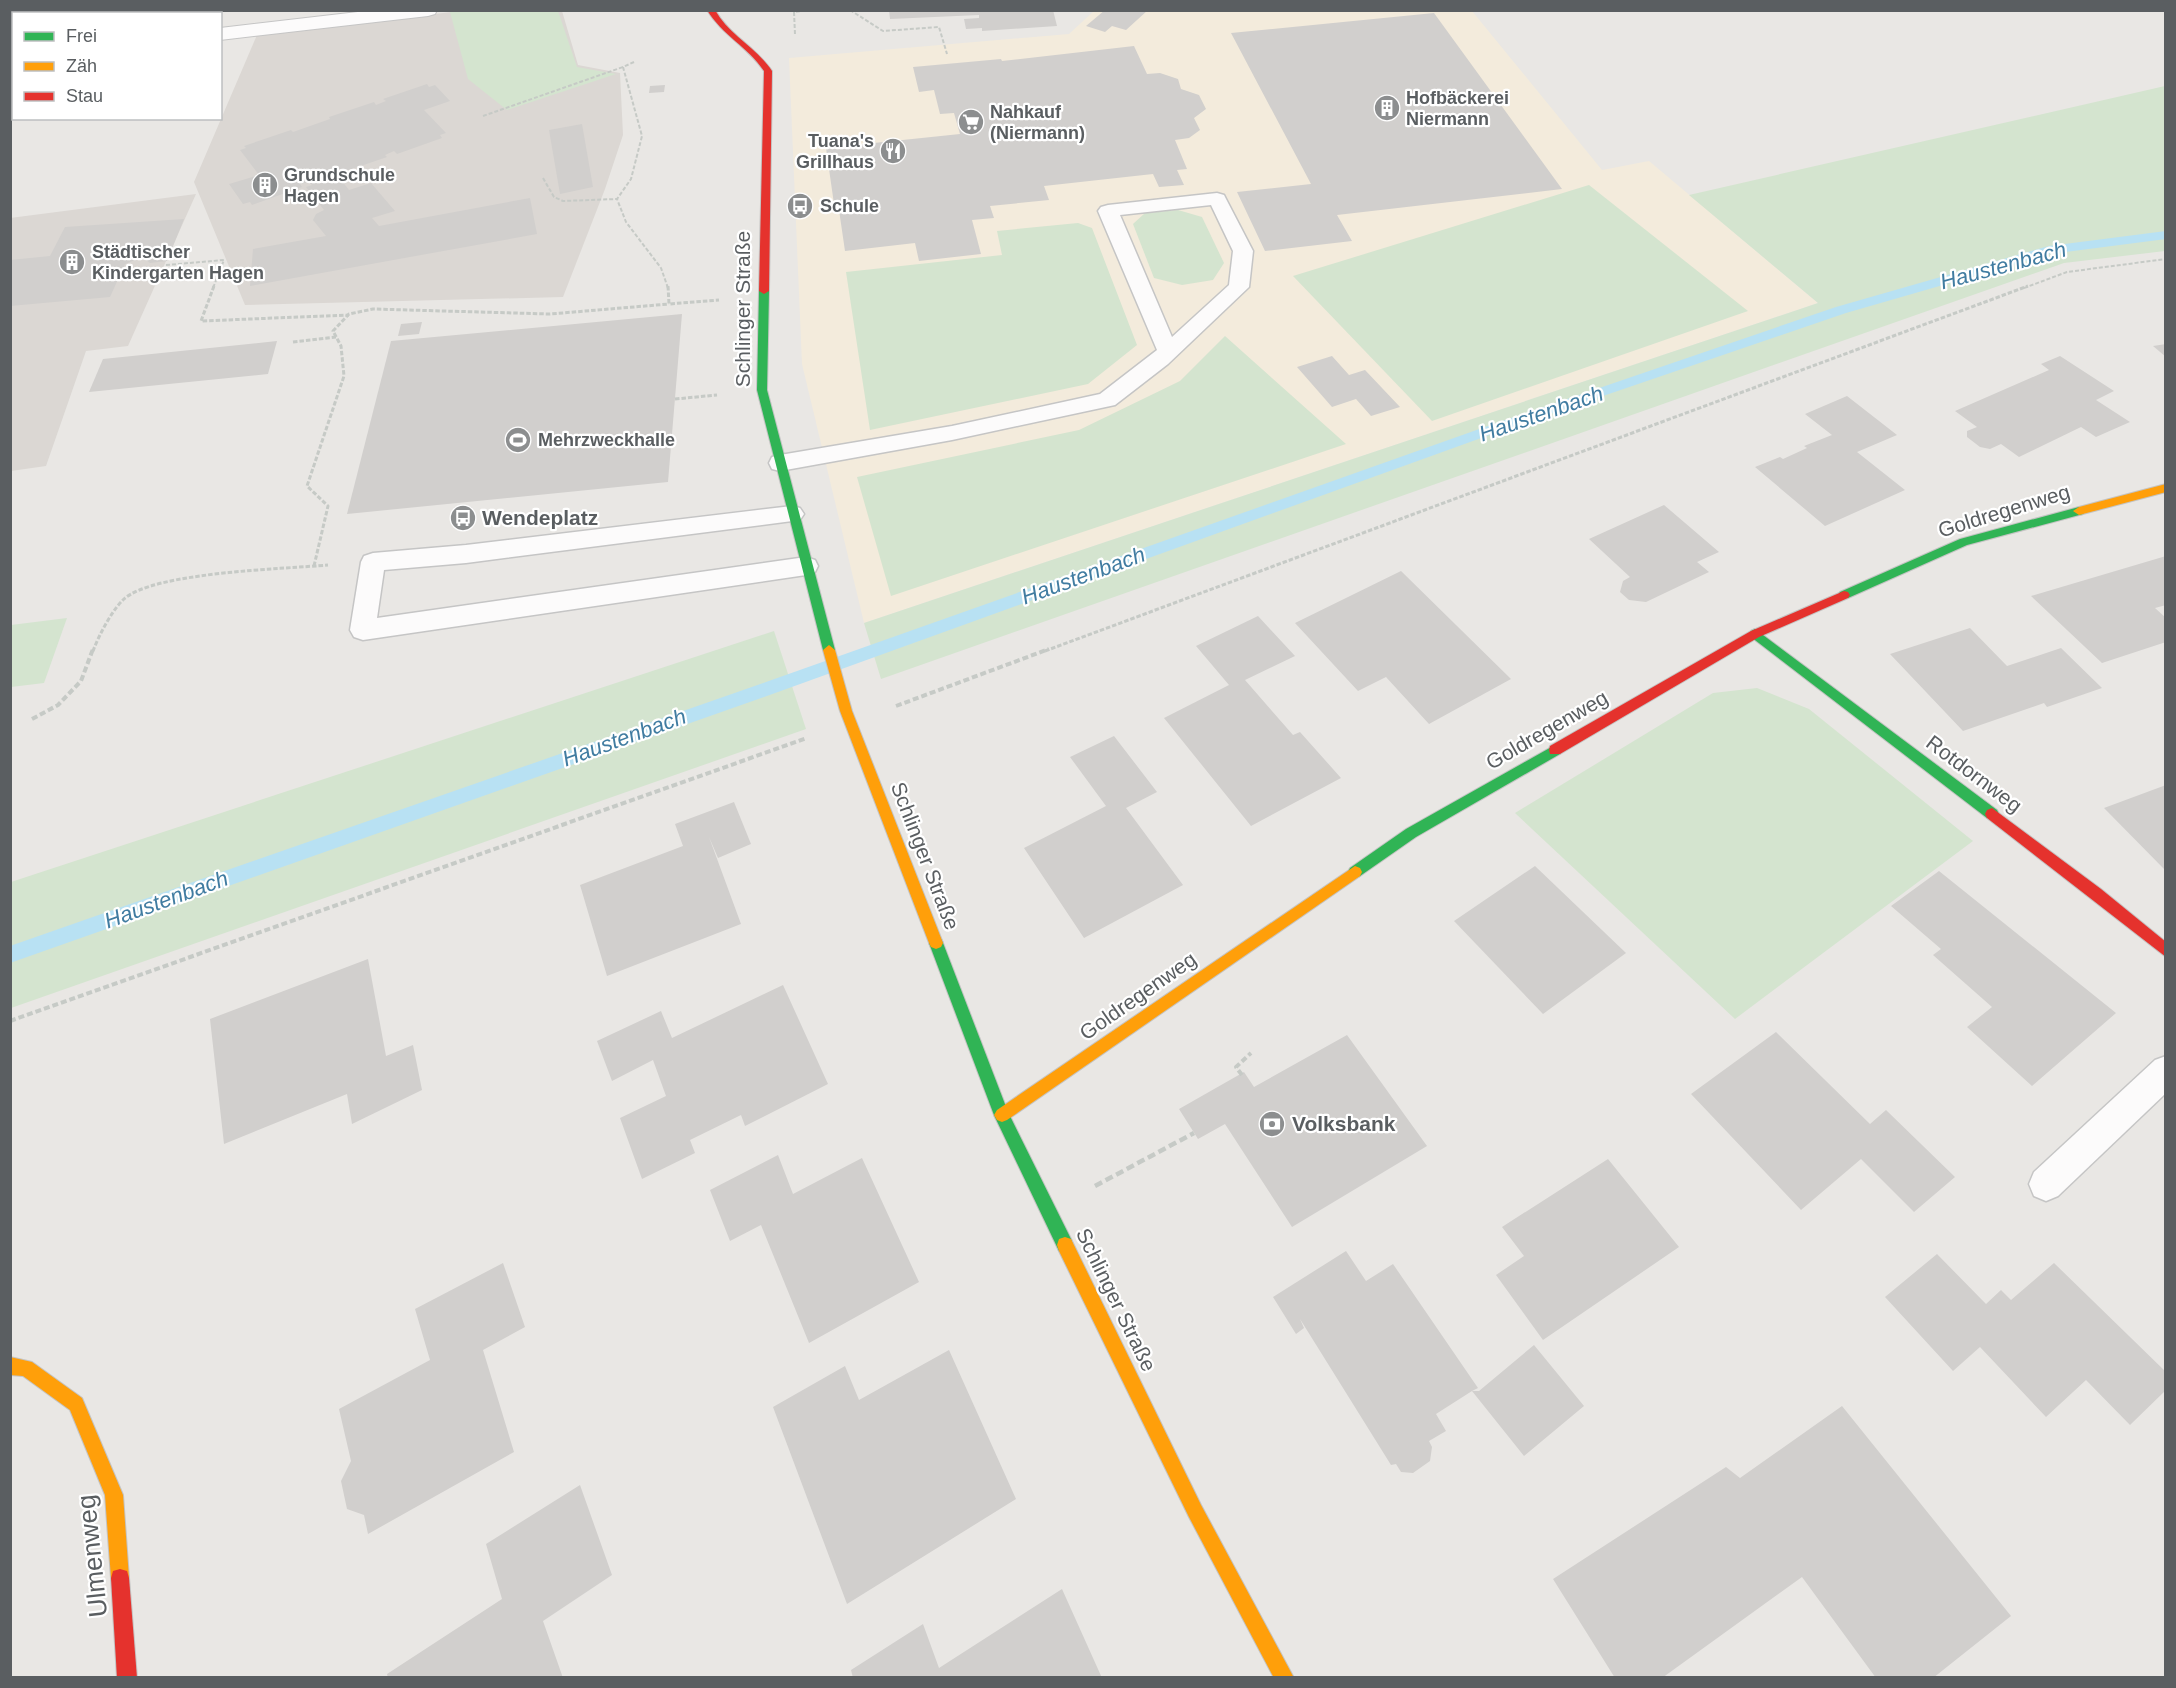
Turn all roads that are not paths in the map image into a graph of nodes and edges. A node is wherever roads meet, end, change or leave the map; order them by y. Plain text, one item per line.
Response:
1 (428, 10) edge
2 (711, 10) edge
3 (222, 34) edge
4 (1168, 352) junction
5 (780, 463) junction
6 (2166, 488) edge
7 (792, 514) junction
8 (806, 566) junction
9 (1755, 634) junction
10 (2166, 951) edge
11 (2166, 1071) edge
12 (1002, 1115) junction
13 (2046, 1184) dead end
14 (10, 1366) edge
15 (127, 1677) edge
16 (1285, 1677) edge

1 - 3 street
2 - 5 street, Schlinger Straße
4 - 4 lane
4 - 5 lane
5 - 7 street, Schlinger Straße
6 - 9 street, Goldregenweg
7 - 8 street, Schlinger Straße
7 - 8 lane
8 - 12 street, Schlinger Straße
9 - 10 street, Rotdornweg
9 - 12 street, Goldregenweg
11 - 13 lane
12 - 16 street, Schlinger Straße
14 - 15 street, Ulmenweg

